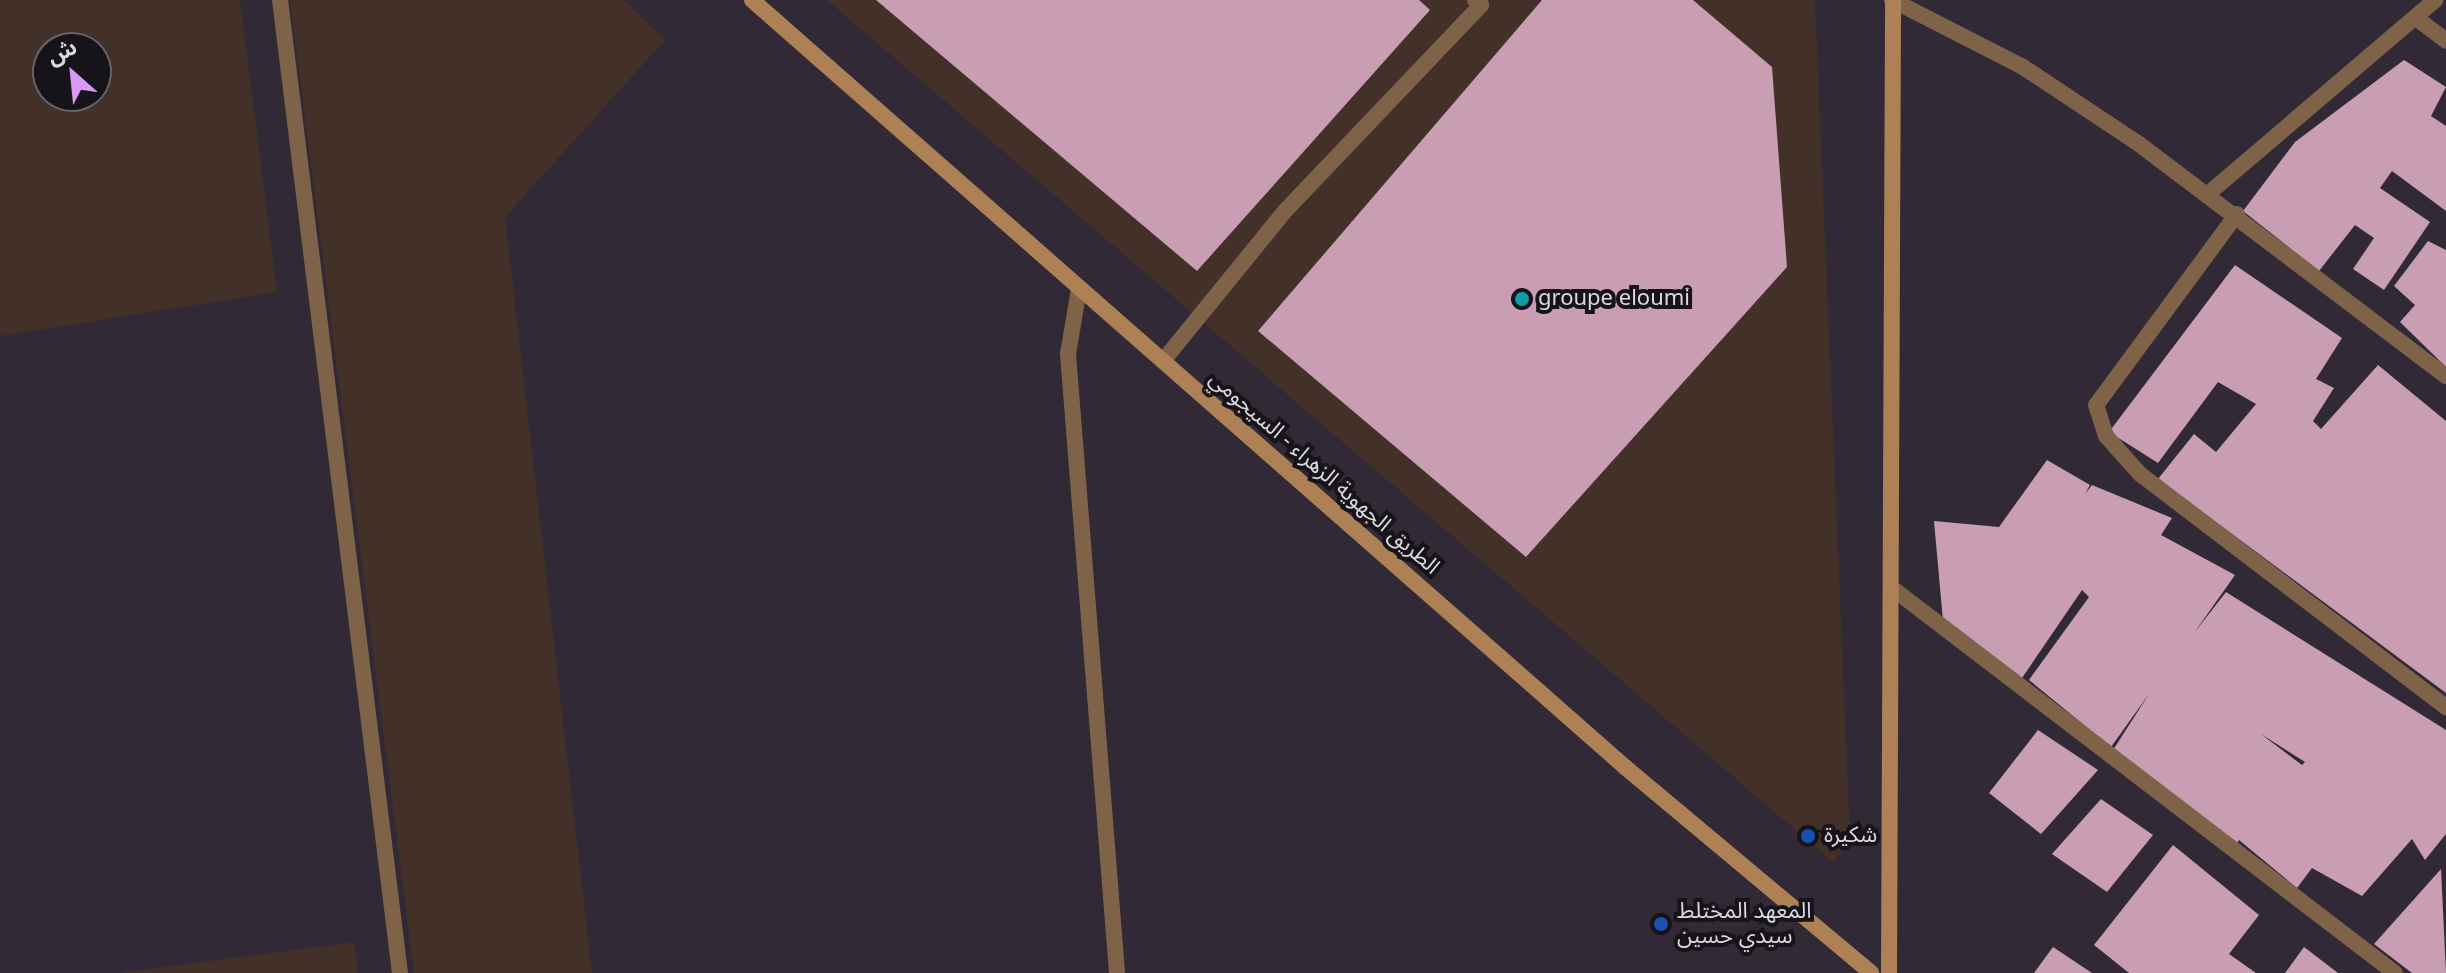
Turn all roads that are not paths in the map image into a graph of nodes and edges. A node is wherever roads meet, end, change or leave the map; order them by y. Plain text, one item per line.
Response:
1 (280, 0) edge
2 (752, 0) edge
3 (1892, 0) edge
4 (2435, 0) edge
5 (1480, 2) edge
6 (2416, 18) junction
7 (2446, 41) edge
8 (2208, 194) junction
9 (2237, 214) junction
10 (1079, 289) junction
11 (1163, 361) junction
12 (2446, 376) edge
13 (1892, 588) junction
14 (2446, 707) edge
15 (400, 973) edge
16 (1117, 973) edge
17 (1871, 973) edge
18 (1889, 973) edge
19 (2395, 973) edge

1 - 15 street
2 - 10 main road, الطريق الجهوية الزهراء - السيجومي
3 - 8 street
3 - 13 main road
4 - 6 street
5 - 11 street
6 - 7 street
6 - 8 street
8 - 9 street
9 - 12 street
9 - 14 street
10 - 11 main road, الطريق الجهوية الزهراء - السيجومي
10 - 16 street
11 - 17 main road, الطريق الجهوية الزهراء - السيجومي
13 - 18 main road
13 - 19 street

